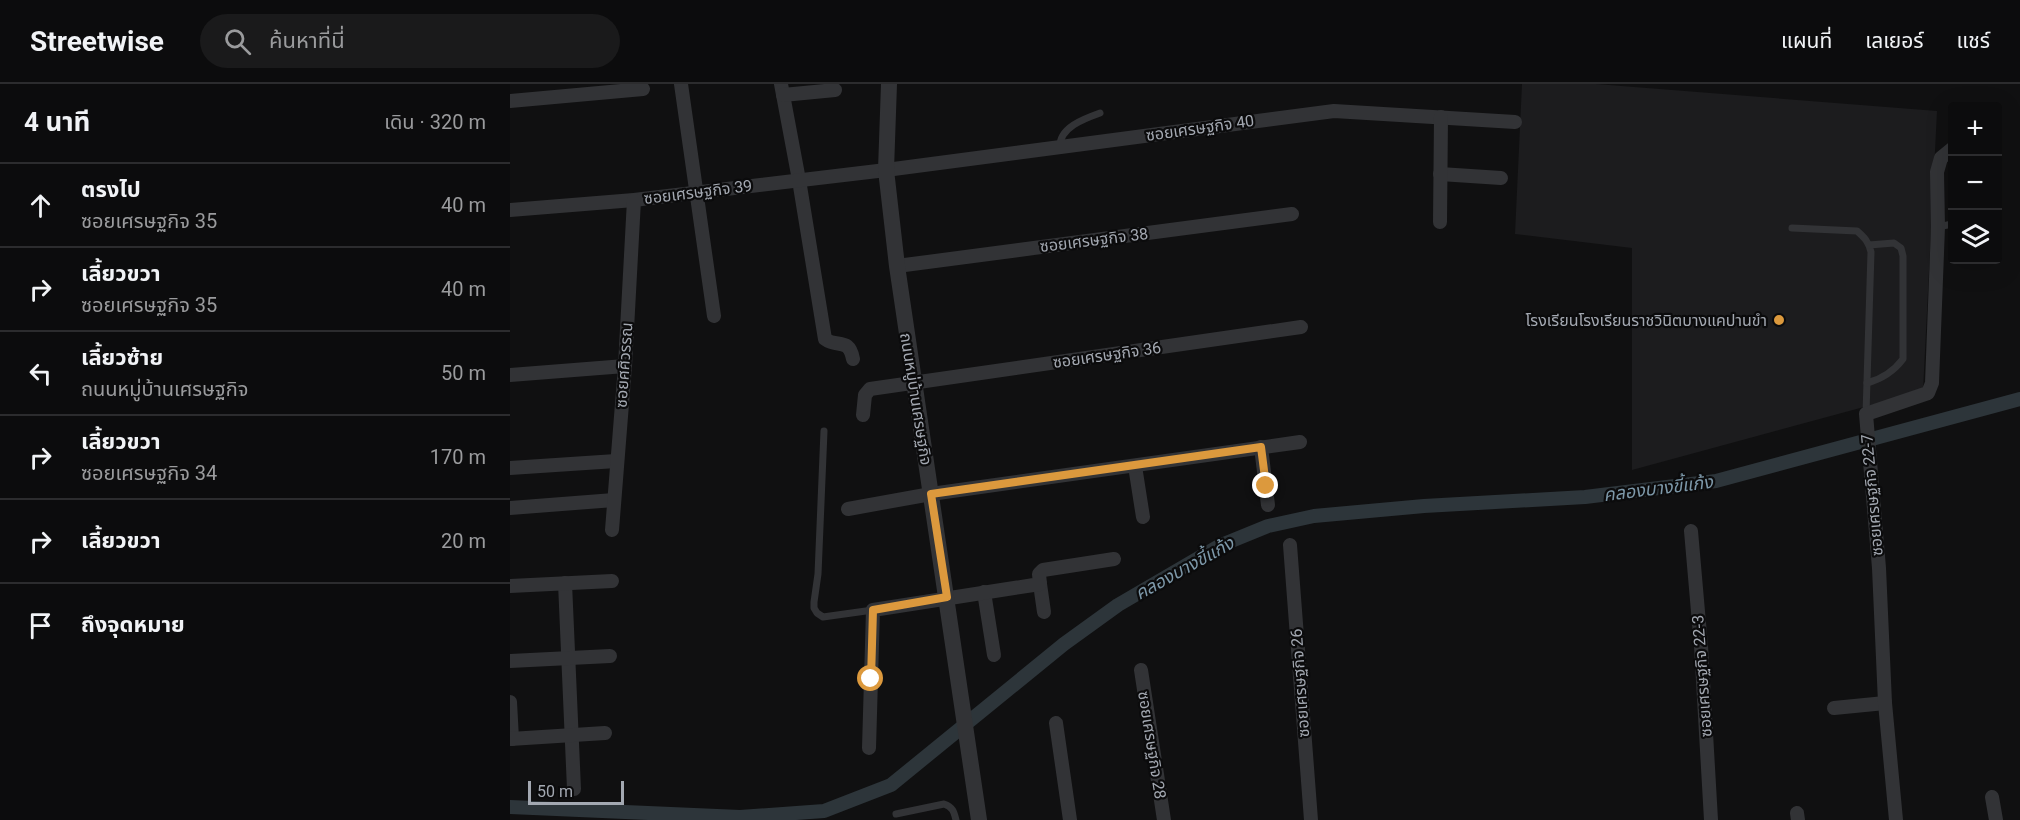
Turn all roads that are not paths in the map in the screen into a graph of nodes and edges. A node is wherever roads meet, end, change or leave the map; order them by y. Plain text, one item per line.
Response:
1 (681, 84) edge
2 (889, 84) edge
3 (643, 89) dead end
4 (782, 89) edge
5 (573, 90) edge
6 (835, 90) dead end
7 (510, 100) edge
8 (1100, 112) dead end
9 (1441, 117) junction
10 (1515, 122) dead end
11 (1060, 147) junction
12 (1948, 153) edge
13 (886, 170) junction
14 (1440, 174) junction
15 (1501, 178) dead end
16 (799, 180) junction
17 (696, 193) junction
18 (634, 200) junction
19 (510, 210) edge
20 (1292, 214) dead end
21 (1440, 222) dead end
22 (1948, 225) edge
23 (1938, 227) junction
24 (1792, 228) dead end
25 (1869, 245) junction
26 (897, 266) junction
27 (714, 316) dead end
28 (1301, 327) dead end
29 (853, 359) dead end
30 (625, 366) junction
31 (510, 375) edge
32 (913, 383) junction
33 (1867, 383) junction
34 (863, 415) dead end
35 (1866, 418) junction
36 (824, 431) dead end
37 (1300, 442) dead end
38 (1261, 447) junction
39 (616, 461) junction
40 (1135, 466) junction
41 (510, 468) edge
42 (931, 494) junction
43 (614, 500) junction
44 (1269, 505) dead end
45 (510, 508) edge
46 (848, 509) dead end
47 (1143, 517) dead end
48 (612, 530) dead end
49 (1691, 531) dead end
50 (1290, 545) dead end
51 (1114, 559) dead end
52 (612, 581) dead end
53 (565, 583) junction
54 (1040, 584) junction
55 (510, 586) edge
56 (984, 592) junction
57 (947, 597) junction
58 (873, 610) junction
59 (1044, 612) dead end
60 (994, 655) dead end
61 (610, 656) dead end
62 (568, 657) junction
63 (510, 662) edge
64 (1141, 670) dead end
65 (510, 702) edge
66 (1885, 703) junction
67 (1834, 708) dead end
68 (1056, 723) dead end
69 (605, 733) dead end
70 (572, 735) junction
71 (511, 739) edge
72 (869, 748) dead end
73 (574, 789) dead end
74 (1992, 797) dead end
75 (896, 814) dead end
76 (956, 820) edge
77 (979, 820) edge
78 (1070, 820) edge
79 (1164, 820) edge
80 (1311, 820) edge
81 (1711, 820) edge
82 (1896, 820) edge
83 (1996, 820) edge

1 - 17 street
2 - 13 street, ถนนหมู่บ้านเศรษฐกิจ
3 - 5 street
4 - 6 street
4 - 16 street
5 - 7 street
8 - 11 lane
9 - 10 street, ซอยเศรษฐกิจ 40
9 - 11 street, ซอยเศรษฐกิจ 40
9 - 14 street
11 - 13 street, ซอยเศรษฐกิจ 40
12 - 23 street, ซอยเศรษฐกิจ 22-7
13 - 16 street, ซอยเศรษฐกิจ 39
13 - 26 street, ถนนหมู่บ้านเศรษฐกิจ
14 - 15 street
14 - 21 street
16 - 17 street, ซอยเศรษฐกิจ 39
16 - 29 street
17 - 18 street, ซอยเศรษฐกิจ 39
17 - 27 street
18 - 19 street, ซอยเศรษฐกิจ 39
18 - 30 street, ซอยศศิวรรณ
20 - 26 street, ซอยเศรษฐกิจ 38
22 - 23 lane
23 - 35 street, ซอยเศรษฐกิจ 22-7
24 - 25 lane
25 - 33 lane
25 - 33 lane
26 - 32 street, ถนนหมู่บ้านเศรษฐกิจ
28 - 32 street, ซอยเศรษฐกิจ 36
30 - 31 street
30 - 39 street, ซอยศศิวรรณ
32 - 34 street, ซอยเศรษฐกิจ 36
32 - 42 street, ถนนหมู่บ้านเศรษฐกิจ
33 - 35 lane
35 - 66 street, ซอยเศรษฐกิจ 22-7
36 - 58 lane
37 - 38 street
38 - 40 street
38 - 44 street
39 - 41 street
39 - 43 street, ซอยศศิวรรณ
40 - 42 street
40 - 47 street
42 - 46 street
42 - 57 street, ถนนหมู่บ้านเศรษฐกิจ
43 - 45 street
43 - 48 street, ซอยศศิวรรณ
49 - 81 street, ซอยเศรษฐกิจ 22-3
50 - 80 street, ซอยเศรษฐกิจ 26
51 - 54 street
52 - 53 street
53 - 55 street
53 - 62 street
54 - 56 street
54 - 59 street
56 - 57 street
56 - 60 street
57 - 58 street
57 - 77 street, ถนนหมู่บ้านเศรษฐกิจ
58 - 72 street
61 - 62 street
62 - 63 street
62 - 70 street
64 - 79 street, ซอยเศรษฐกิจ 28
65 - 71 street
66 - 67 street
66 - 82 street, ซอยเศรษฐกิจ 22-7
68 - 78 street
69 - 70 street
70 - 71 street
70 - 73 street
74 - 83 street
75 - 76 lane

